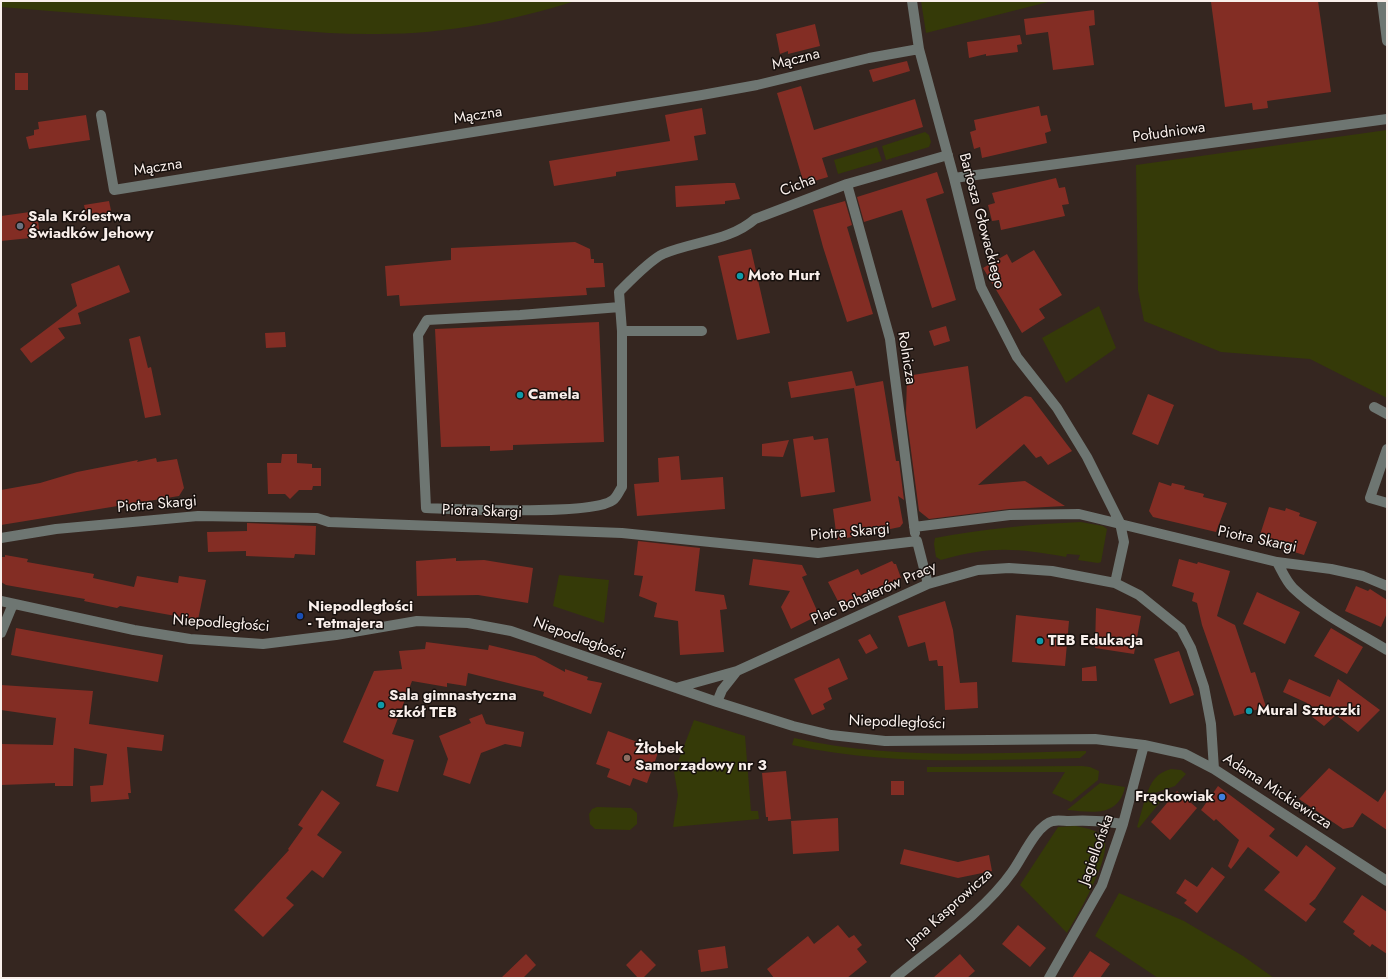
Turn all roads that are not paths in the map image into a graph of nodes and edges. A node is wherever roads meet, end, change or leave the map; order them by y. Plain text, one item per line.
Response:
1 (912, 1) edge
2 (1382, 1) edge
3 (1387, 41) edge
4 (919, 49) junction
5 (101, 115) dead end
6 (1387, 119) edge
7 (948, 155) junction
8 (954, 178) junction
9 (847, 184) junction
10 (620, 307) junction
11 (622, 331) junction
12 (702, 331) dead end
13 (1374, 407) dead end
14 (1387, 414) edge
15 (1387, 449) edge
16 (1387, 503) edge
17 (1120, 523) junction
18 (914, 527) junction
19 (1, 538) edge
20 (917, 541) junction
21 (1277, 562) junction
22 (1115, 582) junction
23 (928, 584) junction
24 (1387, 586) edge
25 (1, 601) edge
26 (12, 604) junction
27 (1, 633) edge
28 (1387, 650) edge
29 (737, 671) junction
30 (676, 688) junction
31 (717, 702) junction
32 (1144, 746) junction
33 (1214, 769) junction
34 (1123, 824) junction
35 (1387, 881) edge
36 (895, 978) edge
37 (1048, 978) edge

1 - 4 street, Bartosza Głowackiego
2 - 3 street
4 - 5 street, Mączna
4 - 7 street, Bartosza Głowackiego
6 - 8 street, Południowa
7 - 8 street, Bartosza Głowackiego
7 - 9 street, Cicha
8 - 17 street, Bartosza Głowackiego
9 - 10 street, Cicha
9 - 18 street, Rolnicza
10 - 11 street
10 - 11 street
11 - 12 street
13 - 14 street
15 - 16 street
17 - 18 street, Piotra Skargi
17 - 21 street, Piotra Skargi
17 - 22 street, Bartosza Głowackiego
18 - 20 street, Rolnicza
19 - 20 street, Piotra Skargi
20 - 23 street
21 - 24 street, Piotra Skargi
21 - 28 street
22 - 23 street, Plac Bohaterów Pracy
22 - 33 street, Plac Bohaterów Pracy
23 - 29 street, Plac Bohaterów Pracy
25 - 26 street, Niepodległości
26 - 27 street
26 - 30 street, Niepodległości
29 - 30 street, Plac Bohaterów Pracy
29 - 31 street, Plac Bohaterów Pracy
30 - 31 street, Niepodległości
31 - 32 street, Niepodległości
32 - 33 street, Adama Mickiewicza
32 - 34 street, Jagiellońska
33 - 35 street, Adama Mickiewicza
34 - 36 street, Jana Kasprowicza
34 - 37 street, Jagiellońska

